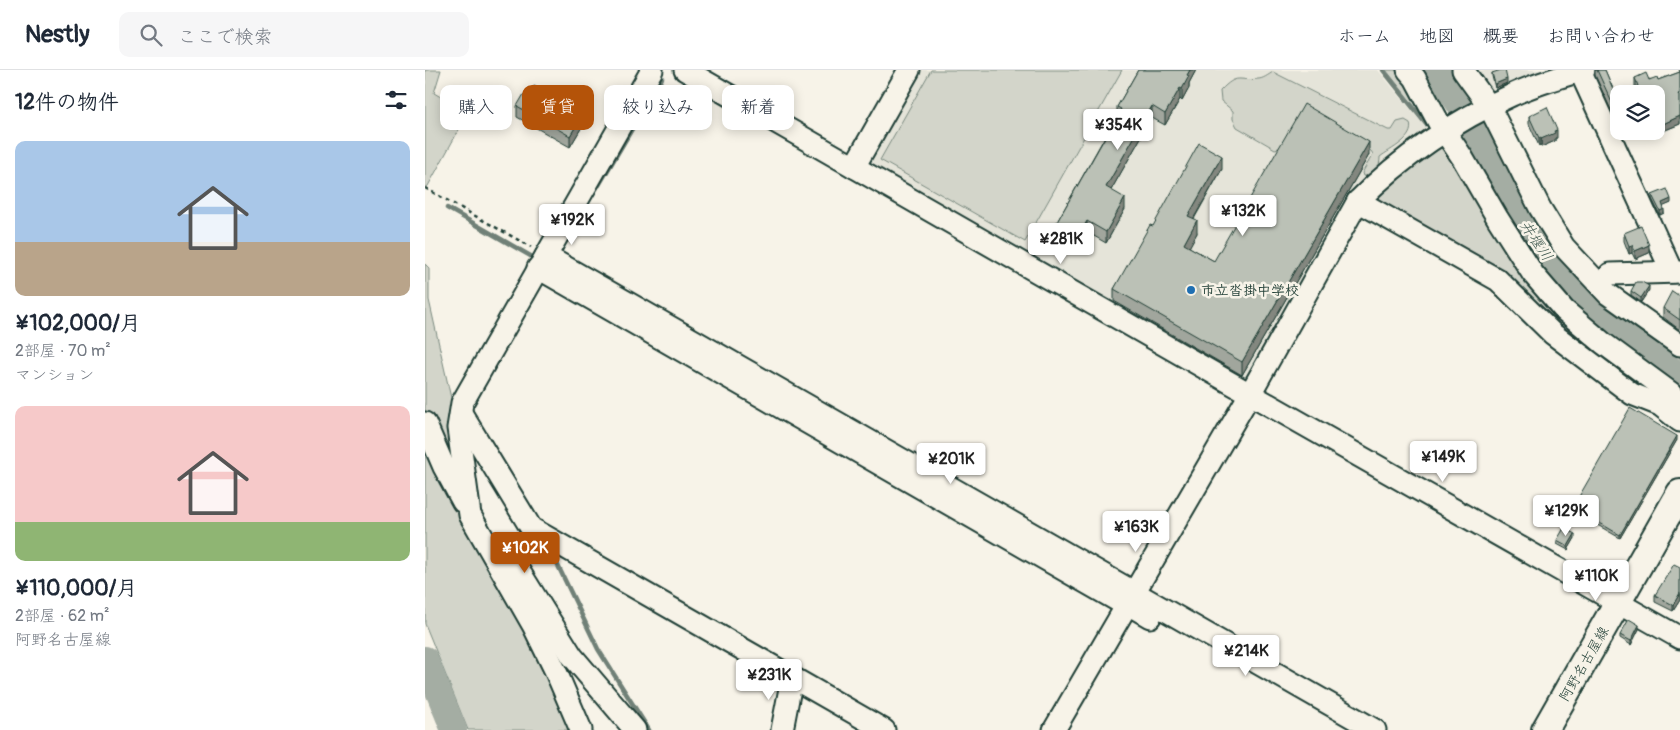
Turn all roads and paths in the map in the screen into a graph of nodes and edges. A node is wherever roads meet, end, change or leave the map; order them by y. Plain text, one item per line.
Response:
1 (652, 70) edge
2 (685, 70) edge
3 (909, 70) edge
4 (1407, 70) edge
5 (1463, 70) edge
6 (1582, 71) edge
7 (1558, 74) edge
8 (1531, 78) edge
9 (1487, 107) junction
10 (1446, 131) junction
11 (853, 167) junction
12 (425, 188) edge
13 (1358, 201) junction
14 (542, 262) junction
15 (1676, 272) edge
16 (1610, 274) dead end
17 (1680, 345) edge
18 (1250, 394) junction
19 (1680, 405) edge
20 (461, 414) junction
21 (1680, 421) edge
22 (425, 423) edge
23 (1680, 492) edge
24 (470, 515) junction
25 (497, 561) junction
26 (1131, 599) junction
27 (1619, 603) junction
28 (1680, 638) edge
29 (792, 678) junction
30 (581, 730) edge
31 (635, 730) edge
32 (782, 730) edge
33 (884, 730) edge
34 (1053, 730) edge
35 (1348, 730) edge
36 (1375, 730) edge
37 (1545, 730) edge

1 - 14 street
2 - 11 street
3 - 11 street
4 - 10 street
5 - 9 street
6 - 7 street
6 - 15 street
7 - 8 street
8 - 9 street
9 - 10 street
9 - 17 street
10 - 13 street
10 - 19 street
11 - 18 street
12 - 14 path
13 - 18 street
13 - 21 street
14 - 20 street
14 - 26 street
15 - 16 street
18 - 26 street
18 - 27 street
20 - 24 street
20 - 29 street
22 - 24 street
23 - 27 main road, 阿野名古屋線
24 - 25 street
25 - 30 street
25 - 31 street
26 - 34 street
26 - 35 street
26 - 36 street
27 - 28 street
27 - 37 main road, 阿野名古屋線
29 - 32 street
29 - 33 street

